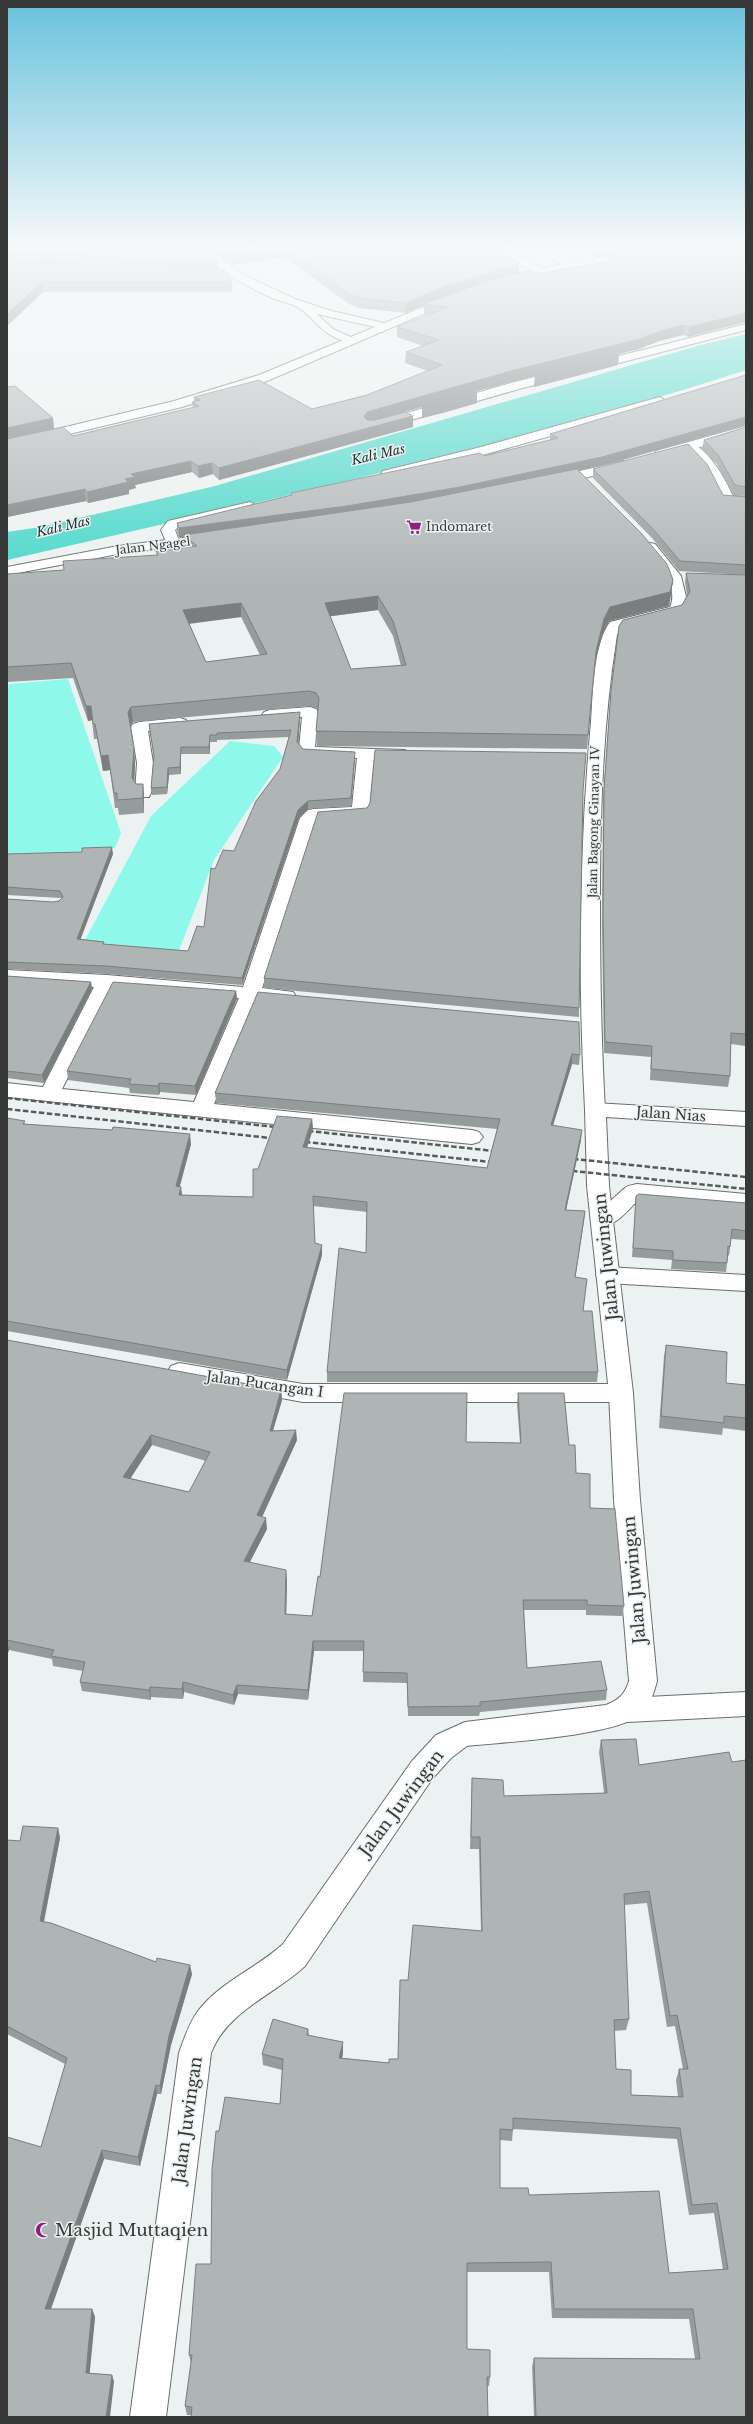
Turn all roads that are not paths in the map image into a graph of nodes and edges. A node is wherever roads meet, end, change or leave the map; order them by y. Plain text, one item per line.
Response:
1 (300, 363) edge
2 (603, 363) edge
3 (676, 397) edge
4 (371, 427) edge
5 (746, 430) edge
6 (7, 445) edge
7 (688, 447) junction
8 (648, 458) edge
9 (633, 462) edge
10 (377, 476) edge
11 (541, 484) edge
12 (746, 501) edge
13 (266, 502) edge
14 (230, 536) edge
15 (641, 536) edge
16 (173, 543) junction
17 (7, 571) edge
18 (256, 716) edge
19 (194, 722) edge
20 (366, 753) junction
21 (423, 755) edge
22 (143, 793) edge
23 (7, 976) edge
24 (107, 981) junction
25 (251, 993) junction
26 (301, 998) edge
27 (568, 1024) edge
28 (590, 1026) junction
29 (7, 1090) edge
30 (49, 1095) junction
31 (201, 1110) junction
32 (595, 1110) junction
33 (746, 1119) edge
34 (472, 1137) dead end
35 (598, 1162) joint
36 (746, 1201) edge
37 (602, 1220) junction
38 (607, 1275) junction
39 (746, 1283) edge
40 (160, 1368) edge
41 (621, 1393) junction
42 (746, 1704) edge
43 (627, 1710) junction
44 (148, 2417) edge

1 - 6 main road
2 - 4 main road
3 - 10 main road
5 - 7 main road
7 - 8 main road
7 - 12 main road
9 - 11 main road
13 - 16 main road
14 - 16 main road, Jalan Ngagel
15 - 28 main road, Jalan Bagong Ginayan IV
16 - 17 main road, Jalan Ngagel
18 - 20 main road
19 - 22 main road
20 - 21 main road
20 - 25 main road
23 - 24 main road
24 - 25 main road
24 - 30 main road
25 - 26 main road
25 - 31 main road
27 - 28 main road
28 - 32 main road, Jalan Bagong Ginayan IV
29 - 30 main road
30 - 31 main road
31 - 34 main road
32 - 33 main road, Jalan Nias
32 - 35 main road, Jalan Bagong Ginayan IV
35 - 37 main road, Jalan Juwingan
36 - 37 main road
37 - 38 main road, Jalan Juwingan
38 - 39 main road
38 - 41 main road, Jalan Juwingan
40 - 41 main road, Jalan Pucangan I
41 - 43 main road, Jalan Juwingan
42 - 43 main road
43 - 44 main road, Jalan Juwingan

